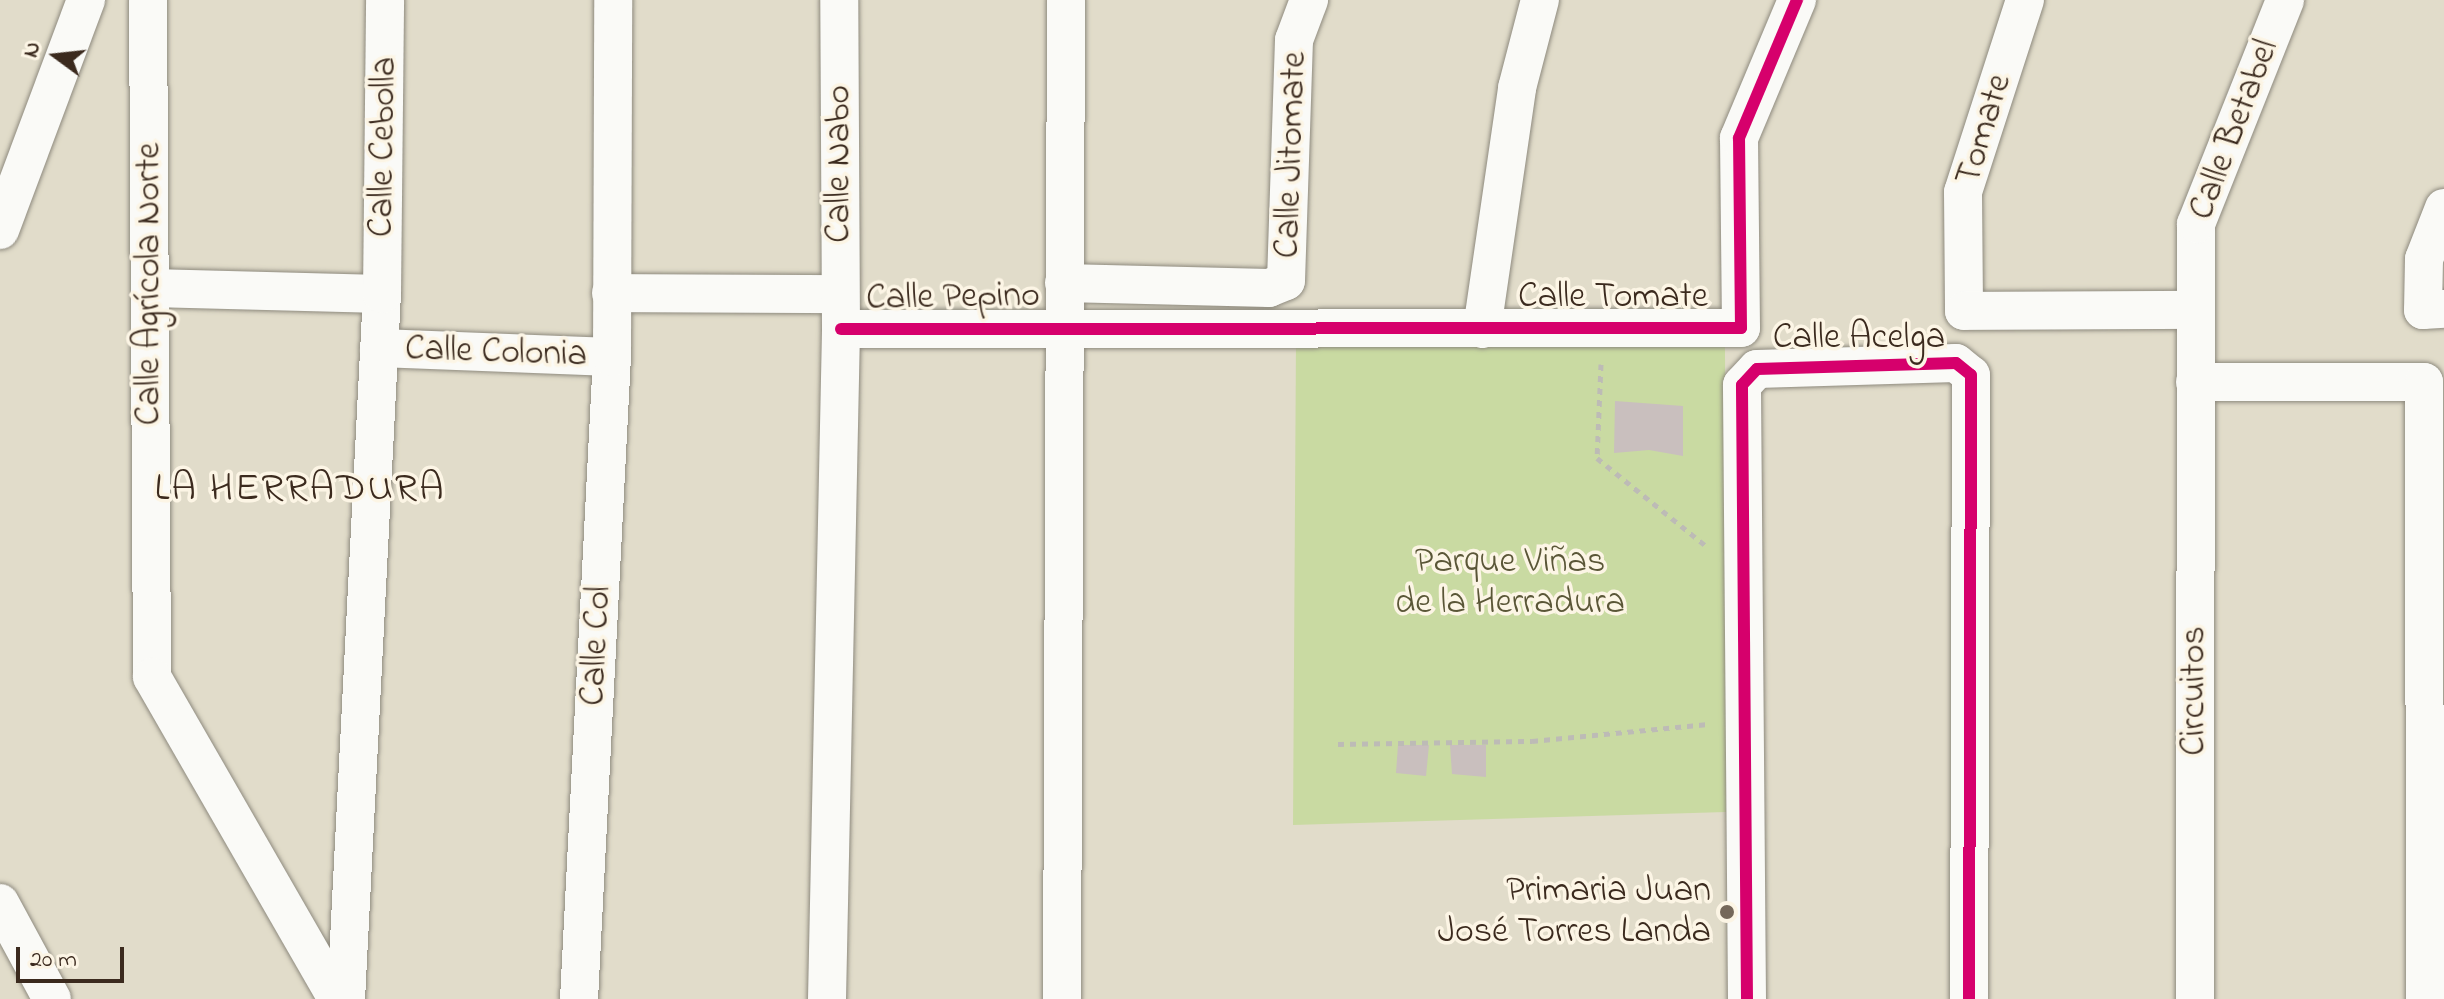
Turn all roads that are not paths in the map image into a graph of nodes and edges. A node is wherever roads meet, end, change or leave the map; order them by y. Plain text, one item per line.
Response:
1 (86, 0) edge
2 (148, 0) edge
3 (385, 0) edge
4 (613, 0) edge
5 (839, 0) edge
6 (1066, 0) edge
7 (1309, 0) edge
8 (1540, 0) edge
9 (1797, 0) edge
10 (2025, 0) edge
11 (2285, 0) edge
12 (2444, 208) edge
13 (0, 230) edge
14 (1064, 283) junction
15 (151, 288) junction
16 (611, 293) junction
17 (382, 294) junction
18 (2444, 309) edge
19 (2193, 310) junction
20 (840, 312) junction
21 (1066, 326) junction
22 (1482, 329) junction
23 (379, 348) junction
24 (612, 357) junction
25 (2195, 382) junction
26 (0, 905) edge
27 (52, 999) edge
28 (337, 999) edge
29 (346, 999) edge
30 (579, 999) edge
31 (827, 999) edge
32 (1062, 999) edge
33 (1747, 999) edge
34 (1969, 999) edge
35 (2195, 999) edge
36 (2425, 999) edge

1 - 13 street
2 - 15 street, Calle Agrícola Norte
3 - 17 street, Calle Cebolla
4 - 16 street
5 - 20 street, Calle Nabo
6 - 14 street
7 - 14 street, Calle Jitomate
8 - 22 street, Calle Tomate
9 - 22 street, Calle Tomate
10 - 19 street, Tomate
11 - 19 street, Calle Betabel
12 - 18 street
14 - 21 street
15 - 17 street
15 - 28 street, Calle Agrícola Norte
16 - 20 street
16 - 24 street, Calle Col
17 - 23 street, Calle Cebolla
19 - 25 street, Calle Betabel
20 - 21 street, Calle Pepino
20 - 31 street, Calle Pepino
21 - 22 street
21 - 32 street, Calle Pepino
23 - 24 street, Calle Colonia
23 - 29 street
24 - 30 street, Calle Col
25 - 35 street, Circuitos
25 - 36 street
26 - 27 street
33 - 34 street, Calle Acelga

